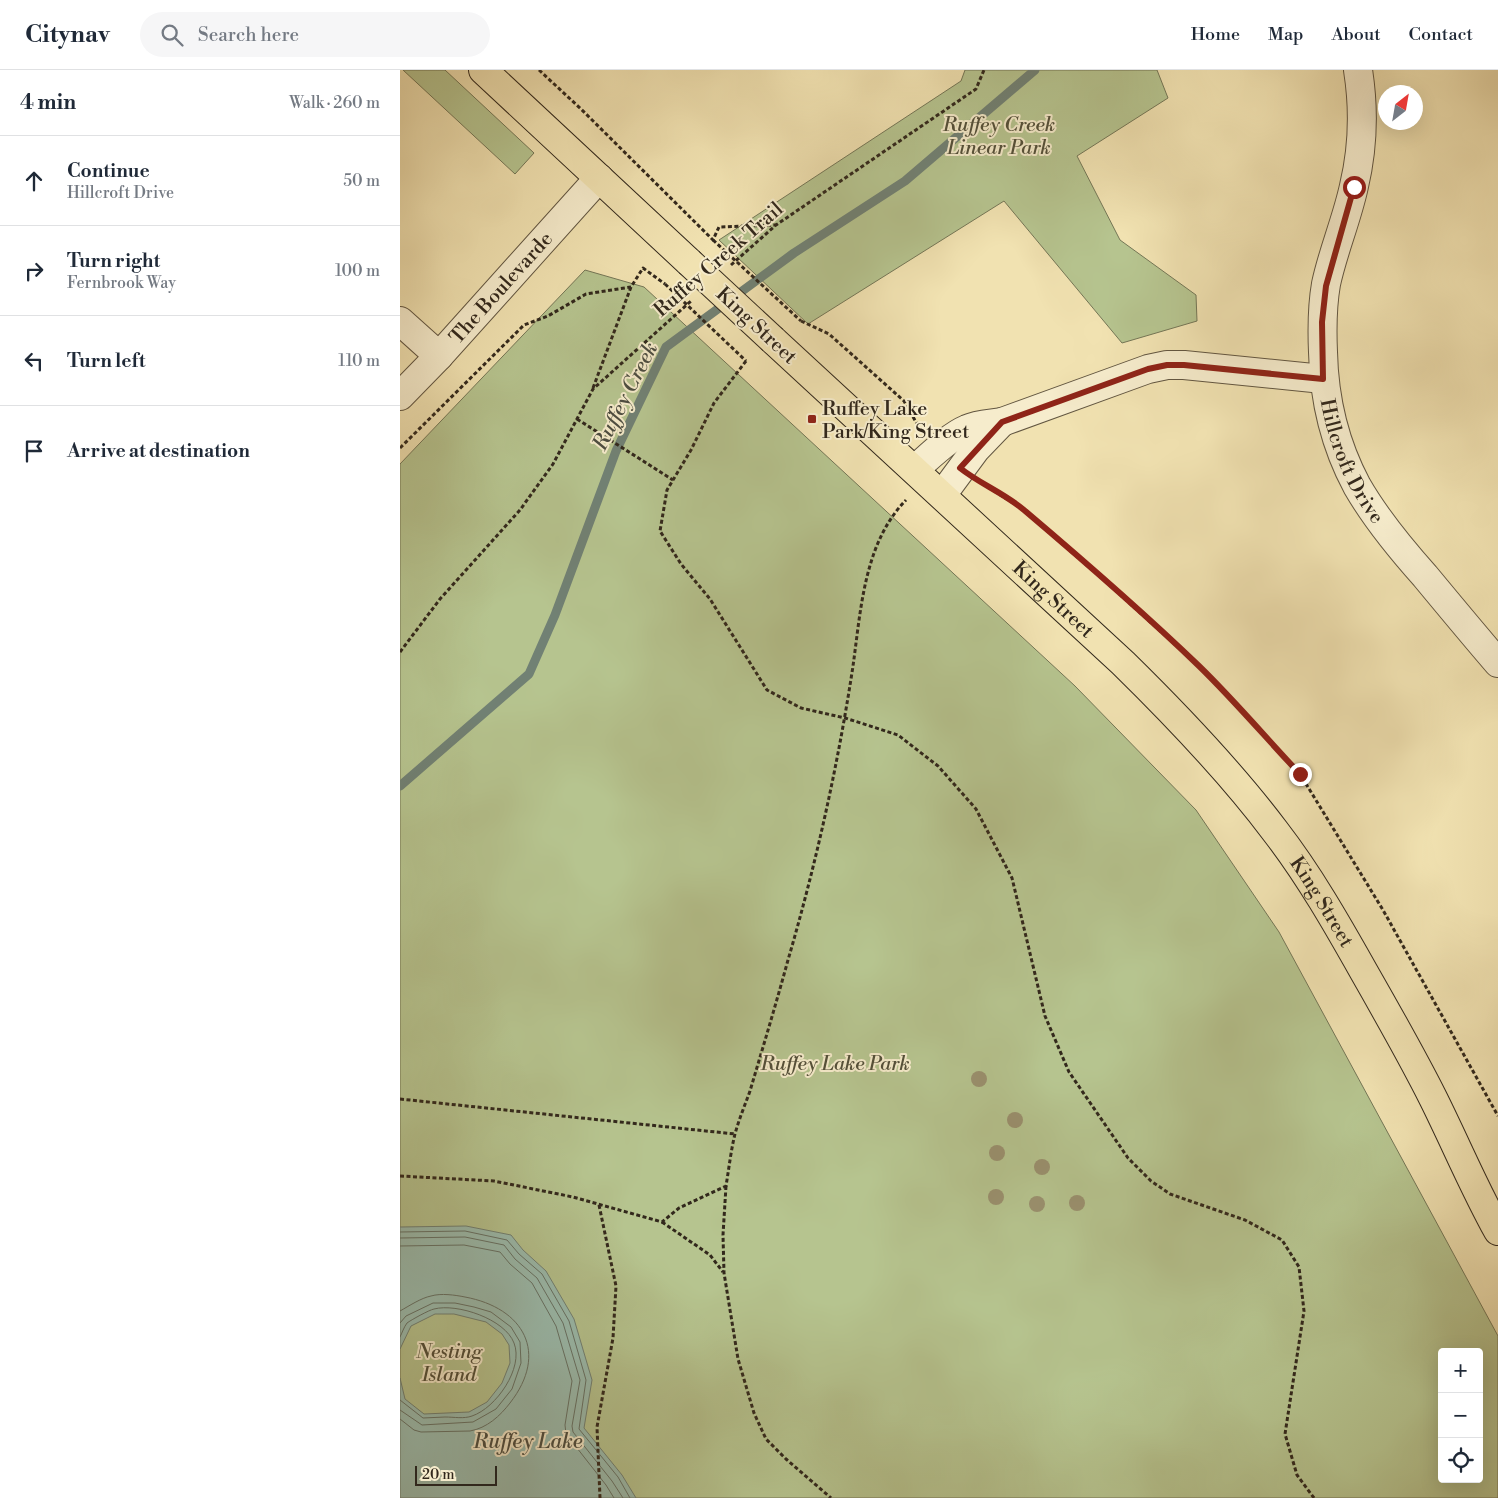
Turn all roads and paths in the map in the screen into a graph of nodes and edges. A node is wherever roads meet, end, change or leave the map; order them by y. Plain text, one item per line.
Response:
1 (483, 70) edge
2 (539, 70) edge
3 (984, 70) edge
4 (1358, 70) edge
5 (599, 178) junction
6 (776, 225) junction
7 (713, 240) junction
8 (725, 270) dead end
9 (631, 288) junction
10 (696, 297) dead end
11 (400, 321) edge
12 (439, 356) junction
13 (1323, 379) junction
14 (593, 388) junction
15 (400, 396) edge
16 (577, 419) junction
17 (1002, 422) junction
18 (400, 448) edge
19 (939, 448) junction
20 (960, 468) junction
21 (673, 480) junction
22 (928, 481) junction
23 (400, 652) edge
24 (1497, 661) edge
25 (845, 718) junction
26 (400, 1100) edge
27 (1498, 1116) edge
28 (735, 1134) junction
29 (400, 1176) edge
30 (726, 1186) junction
31 (599, 1205) junction
32 (662, 1222) junction
33 (1498, 1231) edge
34 (724, 1273) junction
35 (600, 1498) edge
36 (831, 1498) edge
37 (1314, 1498) edge

1 - 5 main road, King Street
2 - 7 path
3 - 6 path, Ruffey Creek Trail
4 - 13 street, Hillcroft Drive
5 - 12 street, The Boulevarde
5 - 22 main road, King Street, bridge
6 - 7 path
6 - 8 path, Ruffey Creek Trail
7 - 19 path, bridge
9 - 14 path
9 - 18 path
9 - 21 path, bridge
10 - 14 path, Ruffey Creek Trail
11 - 12 street
12 - 15 street, The Boulevarde
13 - 17 street
13 - 24 street, Hillcroft Drive
14 - 16 path, Ruffey Creek Trail
16 - 21 path
16 - 23 path, Ruffey Creek Trail
17 - 19 street
17 - 20 street
19 - 22 street
20 - 22 street
20 - 27 path
21 - 25 path
22 - 25 path
22 - 33 main road, King Street
25 - 28 path
25 - 37 path
26 - 28 path
28 - 30 path
29 - 31 path
30 - 32 path
30 - 34 path
31 - 32 path
31 - 35 path
32 - 34 path
34 - 36 path

